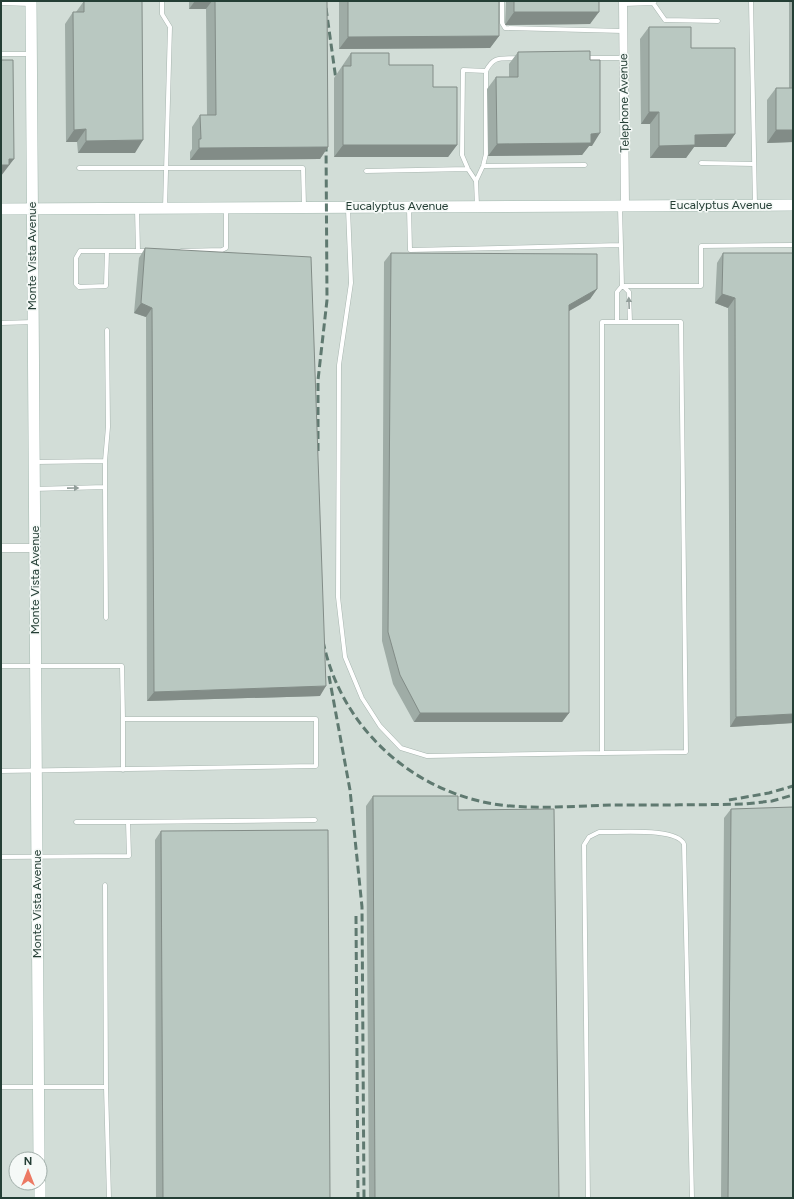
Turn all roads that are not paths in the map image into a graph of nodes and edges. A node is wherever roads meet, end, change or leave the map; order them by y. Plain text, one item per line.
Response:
1 (162, 1) edge
2 (502, 1) edge
3 (751, 1) edge
4 (31, 2) edge
5 (623, 2) edge
6 (654, 2) edge
7 (1, 3) edge
8 (718, 21) dead end
9 (624, 31) junction
10 (1, 54) edge
11 (31, 54) junction
12 (527, 58) edge
13 (582, 58) edge
14 (624, 58) junction
15 (486, 71) junction
16 (701, 163) dead end
17 (754, 164) junction
18 (585, 165) dead end
19 (483, 166) junction
20 (166, 167) junction
21 (79, 168) dead end
22 (468, 169) junction
23 (366, 171) dead end
24 (476, 181) junction
25 (477, 205) junction
26 (623, 205) junction
27 (755, 205) junction
28 (793, 205) edge
29 (348, 206) junction
30 (408, 206) junction
31 (304, 207) junction
32 (137, 208) junction
33 (165, 208) junction
34 (226, 208) junction
35 (1, 209) edge
36 (32, 209) junction
37 (621, 245) junction
38 (793, 245) edge
39 (107, 251) junction
40 (138, 251) junction
41 (153, 251) edge
42 (176, 251) edge
43 (622, 286) junction
44 (33, 322) junction
45 (617, 322) junction
46 (630, 322) junction
47 (1, 323) edge
48 (107, 330) dead end
49 (106, 461) junction
50 (34, 462) junction
51 (106, 487) junction
52 (34, 488) junction
53 (1, 548) edge
54 (34, 548) junction
55 (106, 618) dead end
56 (35, 665) junction
57 (1, 666) edge
58 (123, 718) junction
59 (602, 753) junction
60 (123, 770) junction
61 (1, 771) edge
62 (36, 771) junction
63 (315, 820) dead end
64 (76, 822) dead end
65 (128, 822) junction
66 (1, 857) edge
67 (37, 858) junction
68 (105, 885) dead end
69 (1, 1087) edge
70 (39, 1087) junction
71 (106, 1087) junction
72 (39, 1151) edge
73 (109, 1198) edge
74 (588, 1198) edge
75 (692, 1198) edge

1 - 20 lane
2 - 9 lane
3 - 17 lane
4 - 7 lane
4 - 11 street, Monte Vista Avenue
5 - 6 lane
5 - 9 street, Telephone Avenue
6 - 8 lane
9 - 14 street, Telephone Avenue
10 - 11 lane
11 - 36 street, Monte Vista Avenue
12 - 15 lane
13 - 14 lane
14 - 26 street, Telephone Avenue
15 - 19 lane
15 - 22 lane
16 - 17 lane
17 - 27 lane
18 - 19 lane
19 - 24 lane
20 - 21 lane
20 - 31 lane
20 - 33 lane
22 - 23 lane
22 - 24 lane
24 - 25 lane
25 - 26 street, Eucalyptus Avenue
25 - 30 street, Eucalyptus Avenue
26 - 27 street, Eucalyptus Avenue
26 - 37 lane
27 - 28 street, Eucalyptus Avenue
29 - 30 street, Eucalyptus Avenue
29 - 31 street, Eucalyptus Avenue
29 - 59 lane
30 - 37 lane
31 - 34 street, Eucalyptus Avenue
32 - 33 street, Eucalyptus Avenue
32 - 36 street, Eucalyptus Avenue
32 - 40 lane
33 - 34 street, Eucalyptus Avenue
34 - 42 lane
35 - 36 street, Eucalyptus Avenue
36 - 44 street, Monte Vista Avenue
37 - 43 lane
38 - 43 lane
39 - 39 lane
39 - 40 lane
40 - 41 lane
43 - 45 lane
46 -> 43 lane
44 - 47 lane
44 - 50 street, Monte Vista Avenue
45 - 46 lane
45 - 59 lane
46 - 59 lane
48 - 49 lane
49 - 50 lane
49 - 51 lane
50 - 52 street, Monte Vista Avenue
52 -> 51 lane
51 - 55 lane
52 - 54 street, Monte Vista Avenue
53 - 54 street
54 - 56 street, Monte Vista Avenue
56 - 57 lane
56 - 58 lane
56 - 62 street, Monte Vista Avenue
58 - 60 lane
58 - 60 lane
60 - 62 lane
61 - 62 lane
62 - 67 street, Monte Vista Avenue
63 - 65 lane
64 - 65 lane
65 - 67 lane
66 - 67 lane
67 - 70 street, Monte Vista Avenue
68 - 71 lane
69 - 70 lane
70 - 71 lane
70 - 72 street, Monte Vista Avenue
71 - 73 lane
74 - 75 lane

